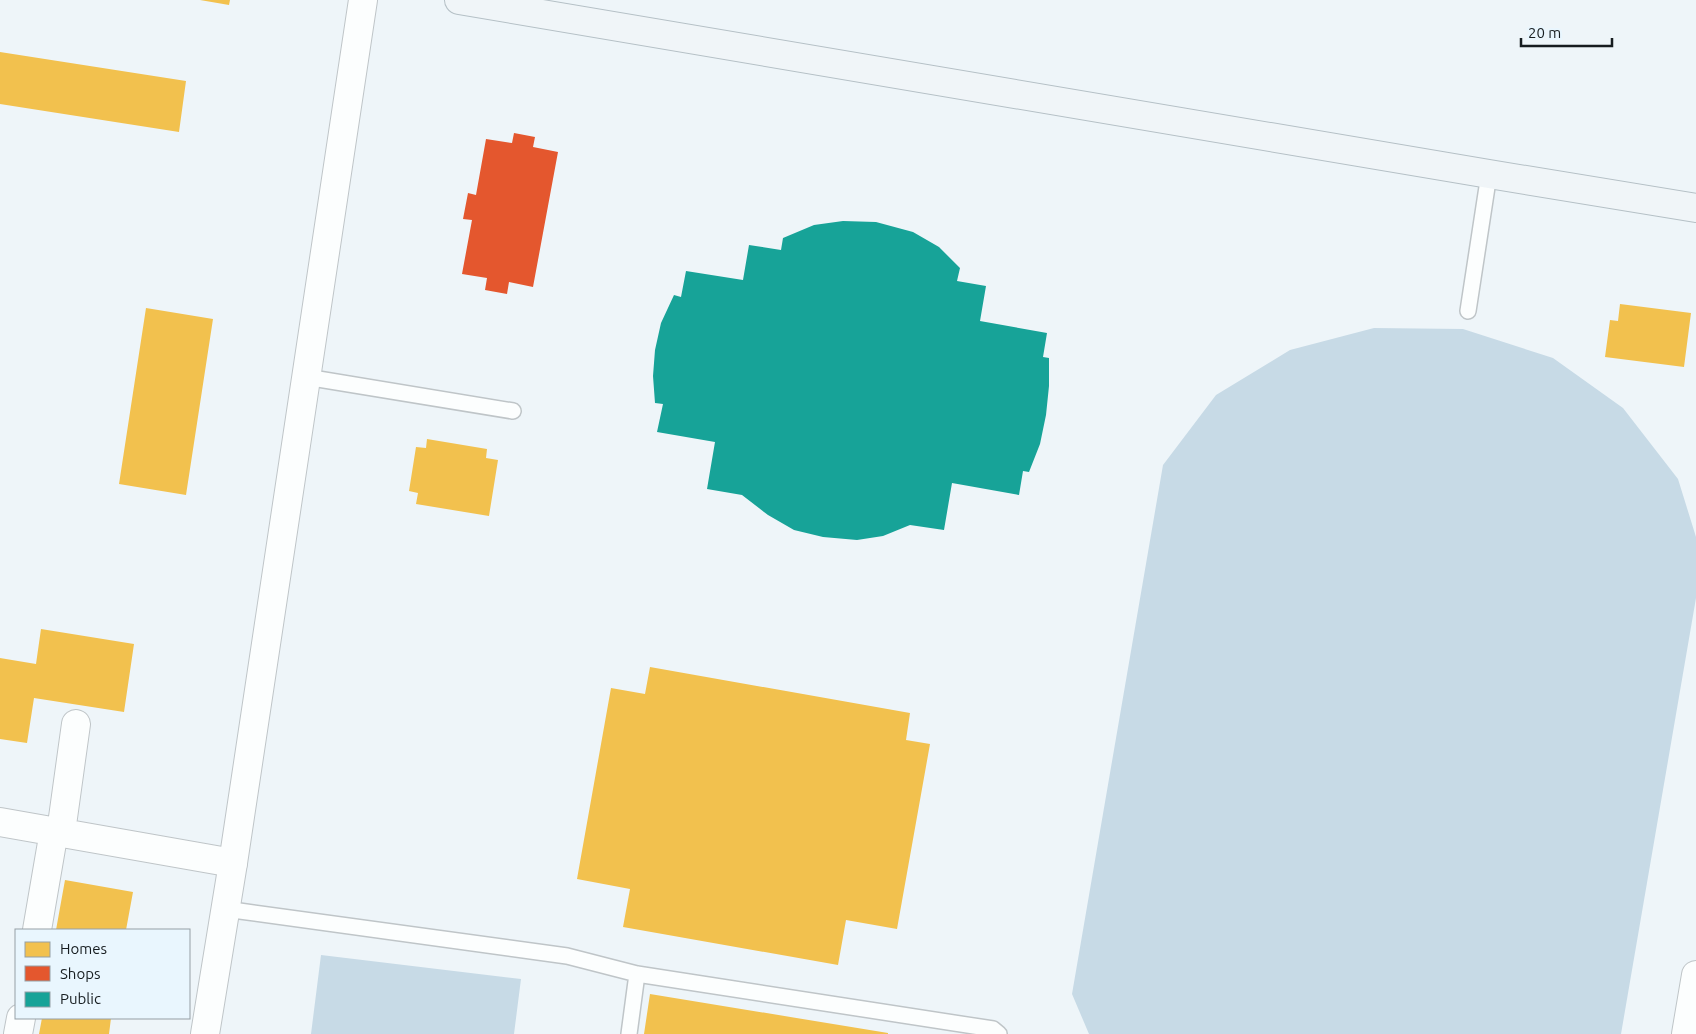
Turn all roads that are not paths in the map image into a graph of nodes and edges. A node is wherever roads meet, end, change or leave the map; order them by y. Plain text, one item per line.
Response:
1 (363, 0) edge
2 (459, 0) edge
3 (1489, 174) junction
4 (1696, 208) edge
5 (1468, 311) dead end
6 (306, 377) junction
7 (513, 411) dead end
8 (76, 724) dead end
9 (0, 822) edge
10 (58, 832) junction
11 (233, 863) junction
12 (225, 909) junction
13 (37, 929) edge
14 (637, 974) junction
15 (1696, 975) edge
16 (21, 1019) edge
17 (18, 1034) edge
18 (205, 1034) edge
19 (629, 1034) edge
20 (998, 1034) edge
21 (1686, 1034) edge

1 - 6 street
2 - 3 main road
3 - 4 main road
3 - 5 lane
6 - 7 lane
6 - 11 street
8 - 10 street
9 - 10 street
10 - 11 street
10 - 13 street
11 - 12 street
12 - 14 lane
12 - 18 street
14 - 19 lane
14 - 20 lane
15 - 21 street
16 - 17 street

